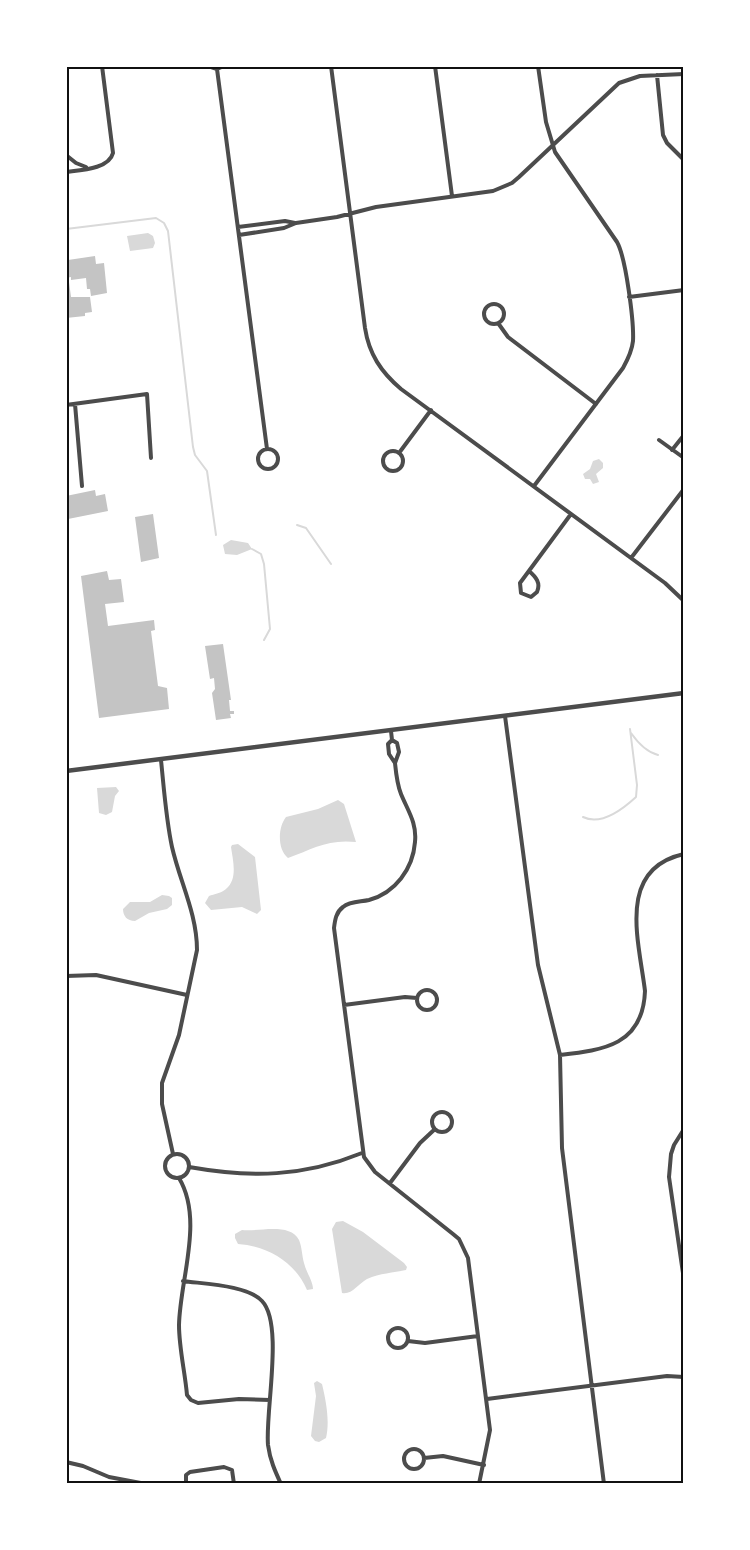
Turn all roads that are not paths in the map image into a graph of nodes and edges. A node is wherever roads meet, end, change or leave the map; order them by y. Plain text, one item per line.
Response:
1 (102, 66) edge
2 (208, 66) edge
3 (224, 66) edge
4 (331, 66) edge
5 (435, 66) edge
6 (538, 66) edge
7 (217, 69) junction
8 (684, 74) edge
9 (657, 75) junction
10 (553, 145) junction
11 (66, 155) edge
12 (684, 160) edge
13 (87, 168) junction
14 (66, 172) edge
15 (452, 196) junction
16 (350, 213) junction
17 (296, 223) junction
18 (238, 227) junction
19 (239, 235) junction
20 (684, 290) edge
21 (629, 297) junction
22 (498, 323) junction
23 (75, 404) junction
24 (596, 404) junction
25 (66, 405) edge
26 (431, 410) junction
27 (684, 435) edge
28 (659, 440) dead end
29 (267, 449) junction
30 (672, 450) junction
31 (399, 453) junction
32 (151, 458) dead end
33 (684, 458) edge
34 (82, 486) dead end
35 (534, 486) junction
36 (684, 489) edge
37 (571, 514) junction
38 (631, 558) junction
39 (528, 571) junction
40 (684, 601) edge
41 (684, 693) edge
42 (505, 716) junction
43 (391, 731) junction
44 (392, 740) junction
45 (161, 760) junction
46 (395, 763) junction
47 (66, 771) edge
48 (684, 854) edge
49 (66, 976) edge
50 (187, 995) junction
51 (417, 998) junction
52 (344, 1005) junction
53 (560, 1055) junction
54 (684, 1129) edge
55 (435, 1130) junction
56 (362, 1153) junction
57 (173, 1154) junction
58 (189, 1167) junction
59 (179, 1178) junction
60 (390, 1184) junction
61 (684, 1280) edge
62 (183, 1281) junction
63 (479, 1336) junction
64 (408, 1341) junction
65 (684, 1377) edge
66 (592, 1385) junction
67 (487, 1399) junction
68 (270, 1400) junction
69 (424, 1458) junction
70 (66, 1462) edge
71 (484, 1465) junction
72 (186, 1483) edge
73 (146, 1484) edge
74 (175, 1484) edge
75 (234, 1484) edge
76 (281, 1484) edge
77 (479, 1484) edge
78 (604, 1484) edge

1 - 13 street
2 - 7 street
3 - 7 street
4 - 16 street
5 - 15 street
6 - 10 street
7 - 18 street
8 - 9 street
9 - 10 street
9 - 12 street
10 - 15 street
10 - 21 street
11 - 13 street
13 - 14 street
15 - 16 street
16 - 17 street
16 - 26 street
17 - 18 street
17 - 19 street
18 - 19 street
19 - 29 street
20 - 21 street
21 - 24 street
22 - 22 street
22 - 24 street
23 - 25 street
23 - 32 street
23 - 34 street
24 - 35 street
26 - 31 street
26 - 35 street
27 - 30 street
28 - 30 street
29 - 29 street
30 - 33 street
31 - 31 street
35 - 37 street
36 - 38 street
37 - 38 street
37 - 39 street
38 - 40 street
39 - 39 street
41 - 42 street
42 - 43 street
42 - 53 street
43 - 44 street
43 - 45 street
44 - 46 street
44 - 46 street
45 - 47 street
45 - 50 street
46 - 52 street
48 - 53 street
49 - 50 street
50 - 57 street
51 - 51 street
51 - 52 street
52 - 56 street
53 - 66 street
54 - 61 street
55 - 55 street
55 - 60 street
56 - 58 street
56 - 60 street
57 - 58 street
57 - 59 street
58 - 59 street
59 - 62 street
60 - 63 street
62 - 68 street
62 - 68 street
63 - 64 street
63 - 67 street
64 - 64 street
65 - 66 street
66 - 67 street
66 - 78 street
67 - 71 street
68 - 76 street
69 - 69 street
69 - 71 street
70 - 73 street
71 - 77 street
72 - 74 street
72 - 75 street

